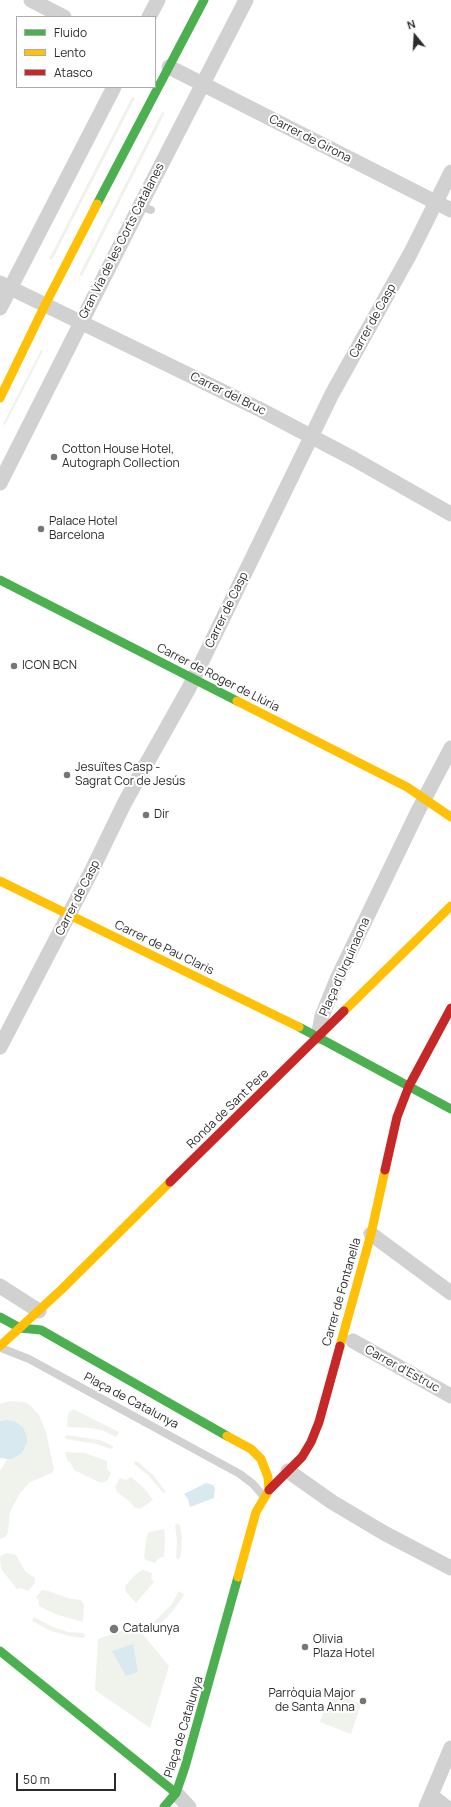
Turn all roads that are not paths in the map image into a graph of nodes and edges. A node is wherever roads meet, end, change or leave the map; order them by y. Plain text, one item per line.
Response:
1 (31, 0) edge
2 (158, 0) edge
3 (204, 0) edge
4 (246, 0) edge
5 (62, 16) edge
6 (150, 16) edge
7 (169, 67) junction
8 (203, 84) junction
9 (113, 88) edge
10 (451, 172) edge
11 (436, 202) junction
12 (451, 210) edge
13 (5, 286) edge
14 (45, 305) junction
15 (0, 308) edge
16 (81, 322) junction
17 (0, 398) edge
18 (311, 436) junction
19 (0, 483) edge
20 (451, 514) edge
21 (0, 580) edge
22 (193, 679) junction
23 (451, 748) edge
24 (425, 798) junction
25 (451, 817) edge
26 (0, 881) edge
27 (451, 906) edge
28 (69, 915) junction
29 (451, 1008) edge
30 (318, 1037) junction
31 (0, 1047) edge
32 (409, 1086) junction
33 (451, 1109) edge
34 (371, 1234) junction
35 (0, 1286) edge
36 (451, 1294) edge
37 (40, 1311) junction
38 (0, 1317) edge
39 (20, 1328) junction
40 (41, 1330) junction
41 (354, 1341) dead end
42 (0, 1347) edge
43 (451, 1396) edge
44 (288, 1471) junction
45 (266, 1494) junction
46 (451, 1568) edge
47 (0, 1651) edge
48 (450, 1752) edge
49 (176, 1793) junction
50 (429, 1801) edge
51 (164, 1807) edge
52 (189, 1807) edge
53 (446, 1807) edge

1 - 5 street
2 - 6 street
3 - 7 main road
4 - 8 street, Gran Via de les Corts Catalanes
7 - 8 street, Carrer de Girona
7 - 14 main road
8 - 11 street, Carrer de Girona
8 - 16 street, Gran Via de les Corts Catalanes
9 - 13 street
10 - 11 street, Carrer de Casp
11 - 12 street, Carrer de Girona
11 - 18 street, Carrer de Casp
13 - 14 street, Carrer del Bruc
13 - 15 street
14 - 16 street, Carrer del Bruc
14 - 17 main road
16 - 18 street, Carrer del Bruc
16 - 19 street, Gran Via de les Corts Catalanes
18 - 20 street, Carrer del Bruc
18 - 22 street, Carrer de Casp
21 - 22 main road, Carrer de Roger de Llúria
22 - 24 main road, Carrer de Roger de Llúria
22 - 28 street, Carrer de Casp
23 - 24 street, Plaça d'Urquinaona
24 - 25 main road
24 - 30 street, Plaça d'Urquinaona
26 - 28 main road, Carrer de Pau Claris
27 - 30 main road, Ronda de Sant Pere
28 - 30 main road, Carrer de Pau Claris
28 - 31 street, Carrer de Casp
29 - 32 main road
30 - 32 main road
30 - 37 main road, Ronda de Sant Pere
32 - 33 main road
32 - 34 main road, Carrer de Fontanella
34 - 36 street
34 - 44 main road, Carrer de Fontanella
35 - 37 street
37 - 39 main road, Ronda de Sant Pere
37 - 40 main road
38 - 39 main road
39 - 40 main road, Plaça de Catalunya
39 - 42 main road, Plaça de Catalunya
40 - 45 main road, Plaça de Catalunya
41 - 43 street, Carrer d'Estruc
42 - 45 lane, Plaça de Catalunya
44 - 45 main road, Carrer de Fontanella
44 - 46 street
45 - 49 main road, Plaça de Catalunya
47 - 49 main road, Plaça de Catalunya
48 - 50 street
49 - 51 main road
49 - 52 street
50 - 53 street

